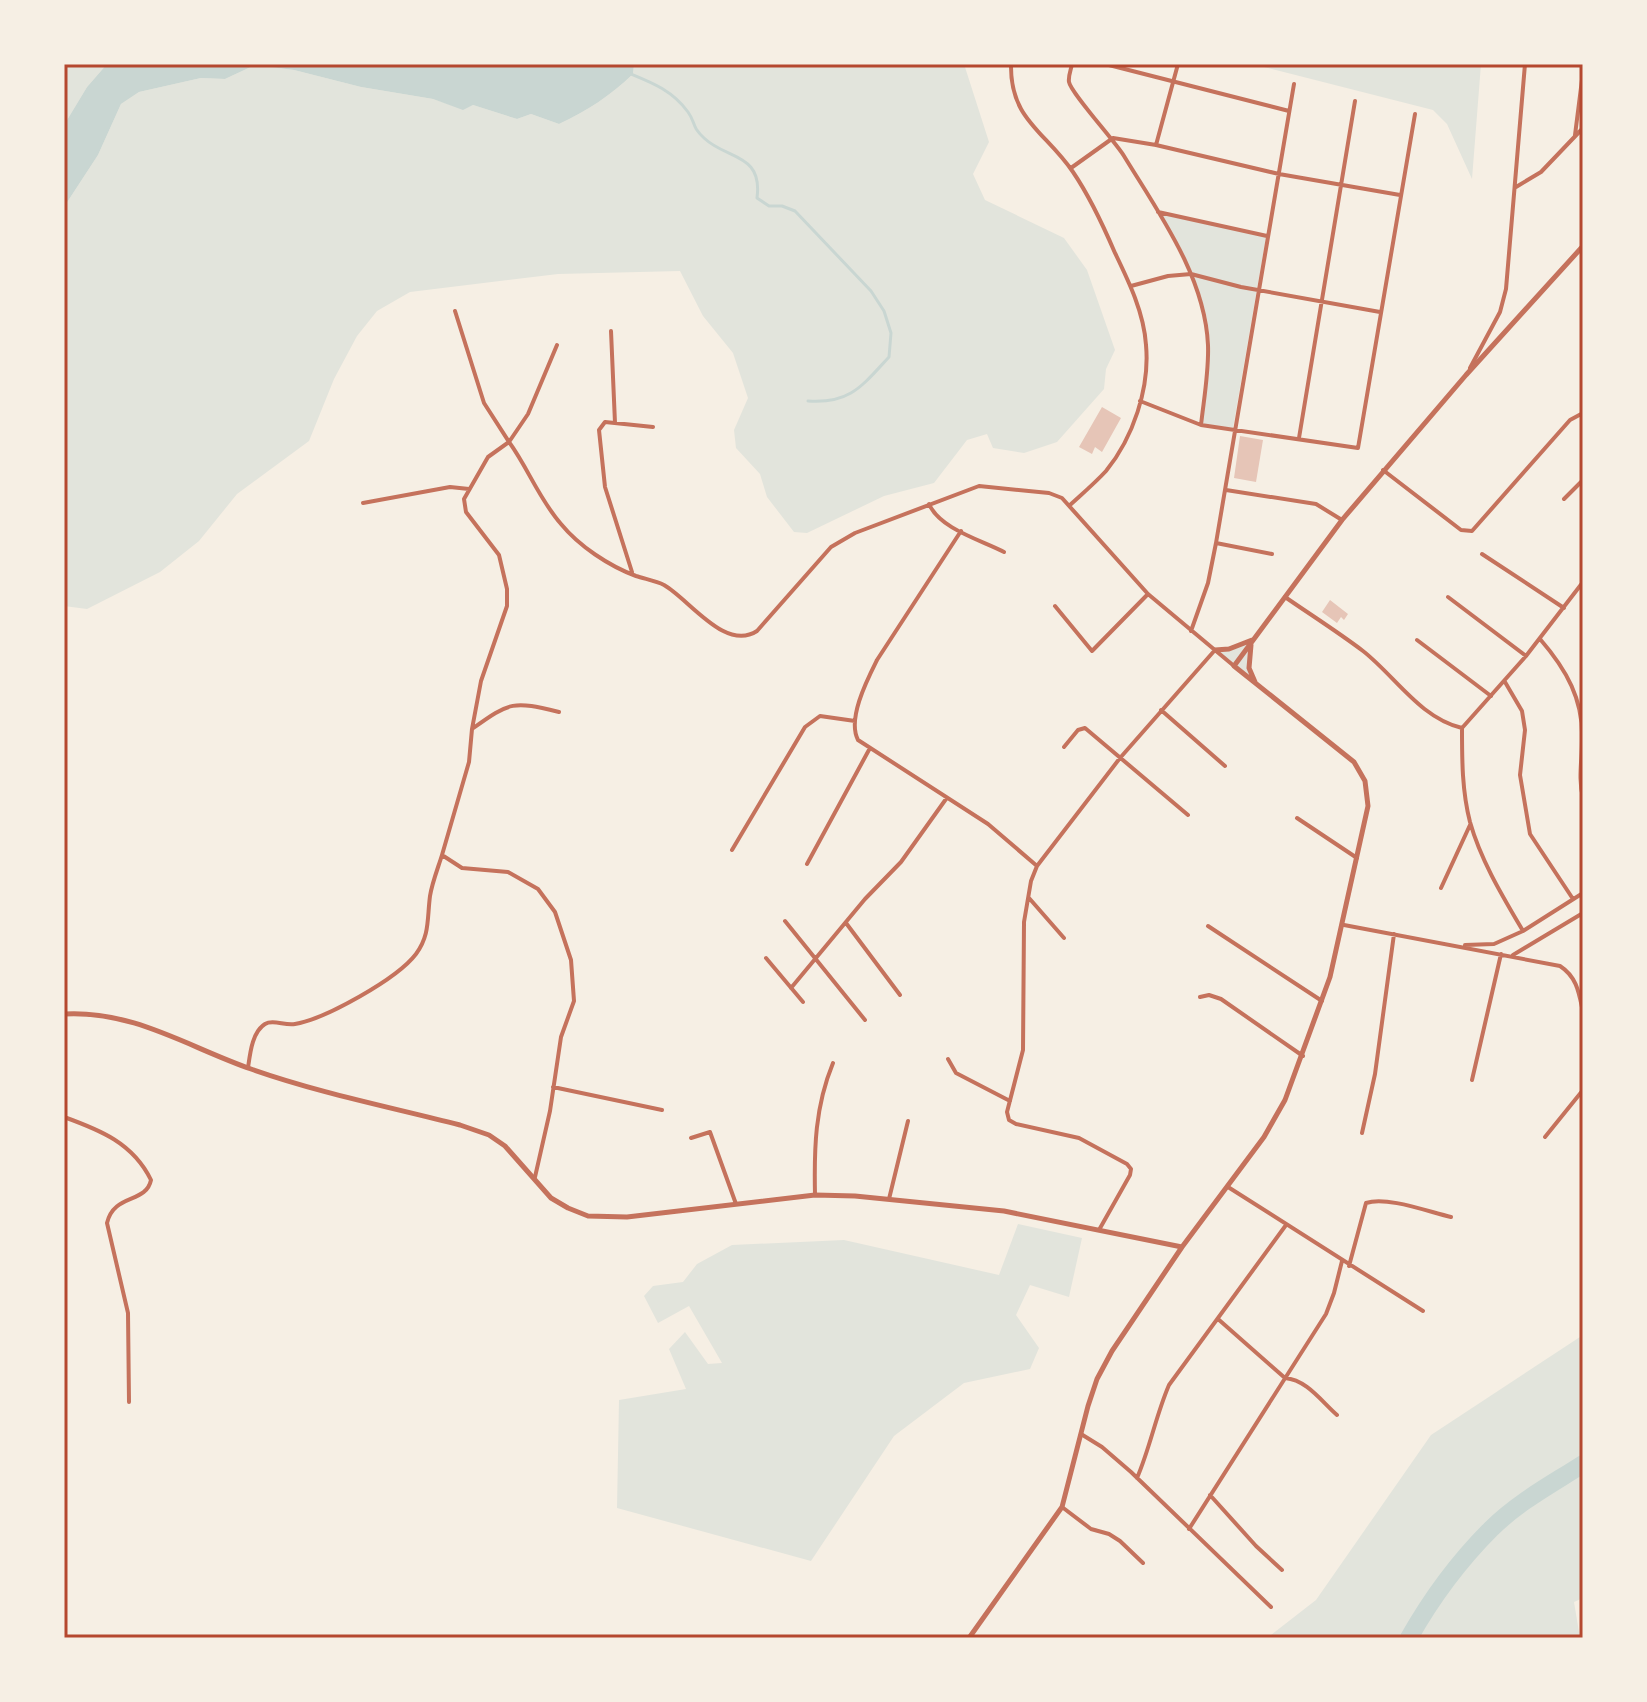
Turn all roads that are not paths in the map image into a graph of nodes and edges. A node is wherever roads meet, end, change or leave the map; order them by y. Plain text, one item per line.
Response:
1 (1011, 64) edge
2 (1072, 64) edge
3 (1105, 64) edge
4 (1178, 64) edge
5 (1525, 64) edge
6 (1583, 72) edge
7 (1173, 83) junction
8 (1294, 84) dead end
9 (1355, 101) dead end
10 (1289, 111) junction
11 (1415, 114) dead end
12 (1583, 128) edge
13 (1113, 138) junction
14 (1575, 138) junction
15 (1156, 145) junction
16 (1071, 168) junction
17 (1279, 174) junction
18 (1341, 186) junction
19 (1515, 187) junction
20 (1400, 195) junction
21 (1158, 212) junction
22 (1267, 236) junction
23 (1583, 246) edge
24 (1191, 274) junction
25 (1131, 286) junction
26 (1258, 290) junction
27 (1320, 303) junction
28 (455, 311) dead end
29 (1380, 312) junction
30 (611, 331) dead end
31 (557, 345) dead end
32 (1466, 375) junction
33 (1140, 401) junction
34 (1583, 413) edge
35 (615, 423) junction
36 (1201, 425) junction
37 (653, 427) dead end
38 (1235, 430) junction
39 (1299, 439) junction
40 (509, 442) junction
41 (1383, 470) junction
42 (1583, 480) edge
43 (469, 489) junction
44 (1226, 490) junction
45 (1564, 499) dead end
46 (363, 503) dead end
47 (929, 504) junction
48 (1070, 505) junction
49 (1342, 520) junction
50 (961, 531) junction
51 (1216, 543) junction
52 (1004, 552) dead end
53 (1272, 554) dead end
54 (1482, 554) dead end
55 (632, 575) junction
56 (1583, 582) edge
57 (1581, 589) edge
58 (1148, 594) junction
59 (1284, 597) junction
60 (1448, 597) dead end
61 (1055, 606) dead end
62 (1564, 608) junction
63 (1191, 631) junction
64 (1540, 639) junction
65 (1252, 640) junction
66 (1417, 640) dead end
67 (1215, 650) junction
68 (1526, 656) junction
69 (1234, 666) junction
70 (1505, 682) junction
71 (1258, 686) junction
72 (1491, 696) junction
73 (1161, 710) junction
74 (559, 712) dead end
75 (855, 721) junction
76 (1462, 728) junction
77 (472, 729) junction
78 (1064, 747) dead end
79 (870, 748) junction
80 (1120, 758) junction
81 (1225, 766) dead end
82 (1583, 798) edge
83 (946, 799) junction
84 (1188, 815) dead end
85 (1297, 818) dead end
86 (1471, 823) junction
87 (732, 850) dead end
88 (442, 855) junction
89 (1357, 858) junction
90 (807, 864) dead end
91 (1037, 866) junction
92 (1441, 888) dead end
93 (1583, 893) edge
94 (1027, 897) junction
95 (1573, 899) junction
96 (1583, 913) edge
97 (785, 921) dead end
98 (846, 923) junction
99 (1344, 925) junction
100 (1208, 926) dead end
101 (1523, 931) junction
102 (1394, 934) junction
103 (1064, 938) dead end
104 (1455, 945) junction
105 (1501, 954) junction
106 (1511, 956) junction
107 (816, 957) junction
108 (766, 958) dead end
109 (791, 988) junction
110 (900, 995) dead end
111 (1200, 997) dead end
112 (1322, 1001) junction
113 (803, 1002) dead end
114 (1583, 1012) edge
115 (64, 1014) edge
116 (865, 1020) dead end
117 (1303, 1056) junction
118 (948, 1059) dead end
119 (833, 1063) dead end
120 (248, 1068) junction
121 (1472, 1080) dead end
122 (553, 1087) junction
123 (1583, 1090) edge
124 (1010, 1101) junction
125 (662, 1110) dead end
126 (64, 1117) edge
127 (908, 1121) dead end
128 (1362, 1133) dead end
129 (1545, 1137) dead end
130 (691, 1138) dead end
131 (535, 1177) junction
132 (1228, 1187) junction
133 (815, 1195) junction
134 (888, 1201) junction
135 (737, 1206) junction
136 (1451, 1217) dead end
137 (1286, 1225) junction
138 (1099, 1230) junction
139 (1182, 1247) junction
140 (1342, 1261) junction
141 (1349, 1266) junction
142 (1423, 1311) dead end
143 (1218, 1319) junction
144 (1285, 1378) junction
145 (129, 1402) dead end
146 (1337, 1415) dead end
147 (1081, 1434) junction
148 (1137, 1478) junction
149 (1210, 1495) junction
150 (1062, 1507) junction
151 (1189, 1529) junction
152 (1143, 1563) dead end
153 (1282, 1570) dead end
154 (1271, 1607) dead end
155 (969, 1638) edge

1 - 16 street
2 - 13 street
3 - 7 street
4 - 7 street
5 - 19 street
6 - 14 street
7 - 10 street
7 - 15 street
8 - 10 street
9 - 18 street
10 - 17 street
11 - 20 street
12 - 14 street
13 - 15 street
13 - 16 street
13 - 21 street
14 - 19 street
15 - 17 street
16 - 25 street
17 - 18 street
17 - 22 street
18 - 20 street
18 - 27 street
19 - 32 street
20 - 29 street
21 - 22 street
21 - 24 street
22 - 26 street
23 - 32 street
24 - 25 street
24 - 26 street
24 - 36 street
25 - 33 street
26 - 27 street
26 - 38 street
27 - 29 street
27 - 39 street
28 - 40 street
29 - 39 street
30 - 35 street
31 - 40 street
32 - 41 street
33 - 36 street
33 - 48 street
34 - 41 street
35 - 37 street
35 - 55 street
36 - 38 street
38 - 39 street
38 - 44 street
40 - 43 street
40 - 55 street
41 - 49 street
42 - 45 street
43 - 46 street
43 - 77 street
44 - 49 street
44 - 51 street
47 - 48 street
47 - 50 street
47 - 55 street
48 - 58 street
49 - 59 street
50 - 52 street
50 - 75 street
51 - 53 street
51 - 63 street
54 - 62 street
56 - 57 street
57 - 62 street
58 - 61 street
58 - 63 street
59 - 65 street
59 - 76 street
60 - 68 street
62 - 64 street
63 - 67 street
64 - 68 street
64 - 82 street
65 - 67 street
65 - 69 street
65 - 71 street
66 - 72 street
67 - 69 street
67 - 73 street
68 - 70 street
69 - 71 street
70 - 72 street
70 - 95 street
71 - 89 street
72 - 76 street
73 - 80 street
73 - 81 street
74 - 77 street
75 - 79 street
75 - 87 street
76 - 86 street
77 - 88 street
78 - 80 street
79 - 83 street
79 - 90 street
80 - 84 street
80 - 91 street
83 - 91 street
83 - 98 street
85 - 89 street
86 - 92 street
86 - 101 street
88 - 120 street
88 - 122 street
89 - 99 street
91 - 94 street
93 - 95 street
94 - 103 street
94 - 124 street
95 - 101 street
96 - 106 street
97 - 107 street
98 - 107 street
98 - 110 street
99 - 102 street
99 - 112 street
100 - 112 street
101 - 104 street
102 - 104 street
102 - 128 street
104 - 105 street
105 - 106 street
105 - 121 street
106 - 114 street
107 - 109 street
107 - 116 street
108 - 109 street
109 - 113 street
111 - 117 street
112 - 117 street
115 - 120 street
117 - 132 street
118 - 124 street
119 - 133 street
120 - 131 street
122 - 125 street
122 - 131 street
123 - 129 street
124 - 138 street
126 - 145 street
127 - 134 street
130 - 135 street
131 - 135 street
132 - 137 street
132 - 139 street
133 - 134 street
133 - 135 street
134 - 138 street
136 - 141 street
137 - 140 street
137 - 143 street
138 - 139 street
139 - 147 street
140 - 141 street
140 - 144 street
141 - 142 street
143 - 144 street
143 - 148 street
144 - 146 street
144 - 149 street
147 - 148 street
147 - 150 street
148 - 151 street
149 - 151 street
149 - 153 street
150 - 152 street
150 - 155 street
151 - 154 street

